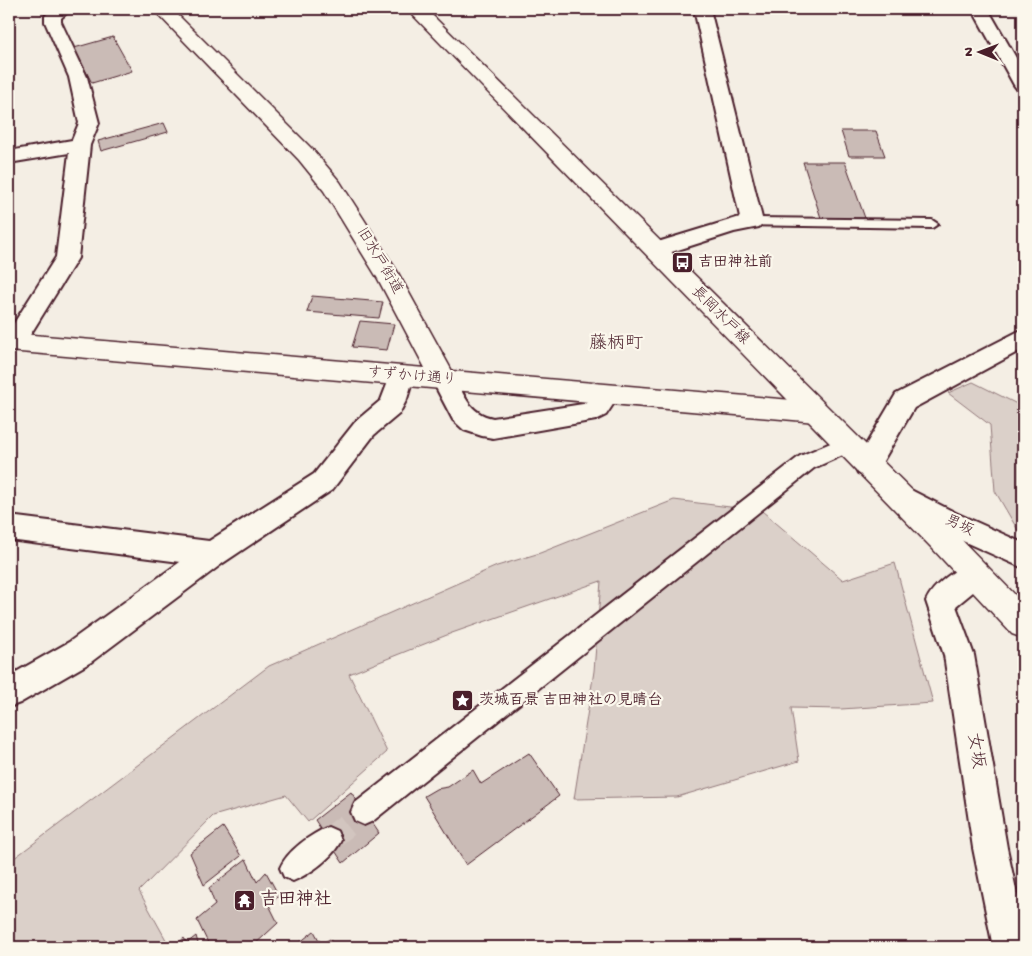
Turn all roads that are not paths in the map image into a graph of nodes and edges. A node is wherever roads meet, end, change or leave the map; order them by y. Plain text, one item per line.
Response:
1 (63, 9) edge
2 (162, 9) edge
3 (702, 9) edge
4 (980, 9) edge
5 (420, 11) edge
6 (1023, 85) edge
7 (80, 145) junction
8 (9, 157) edge
9 (752, 222) junction
10 (932, 224) dead end
11 (656, 250) junction
12 (1023, 338) edge
13 (10, 342) edge
14 (402, 376) junction
15 (444, 380) junction
16 (608, 394) junction
17 (816, 412) junction
18 (847, 444) junction
19 (868, 465) junction
20 (896, 493) junction
21 (9, 528) edge
22 (213, 554) junction
23 (1023, 556) edge
24 (974, 574) junction
25 (1023, 624) edge
26 (9, 692) edge
27 (364, 812) tunnel mouth
28 (328, 840) tunnel mouth
29 (293, 868) dead end
30 (1011, 947) edge

1 - 7 street
2 - 15 street, 旧水戸街道
3 - 9 street
4 - 6 street
5 - 11 street, 長岡水戸線
7 - 8 street
7 - 13 street
9 - 10 lane
9 - 11 street
11 - 17 street, 長岡水戸線
12 - 19 street
13 - 14 street, すずかけ通り
14 - 15 street, すずかけ通り
14 - 22 street
15 - 16 street, すずかけ通り
15 - 16 street, 旧水戸街道
16 - 17 street, すずかけ通り
17 - 18 street, 長岡水戸線
18 - 19 street, 長岡水戸線
18 - 27 street
19 - 20 street, 長岡水戸線
20 - 23 street, 男坂
20 - 24 street, 長岡水戸線
21 - 22 street
22 - 26 street
24 - 25 street, 長岡水戸線
24 - 30 street, 女坂
28 - 29 street

